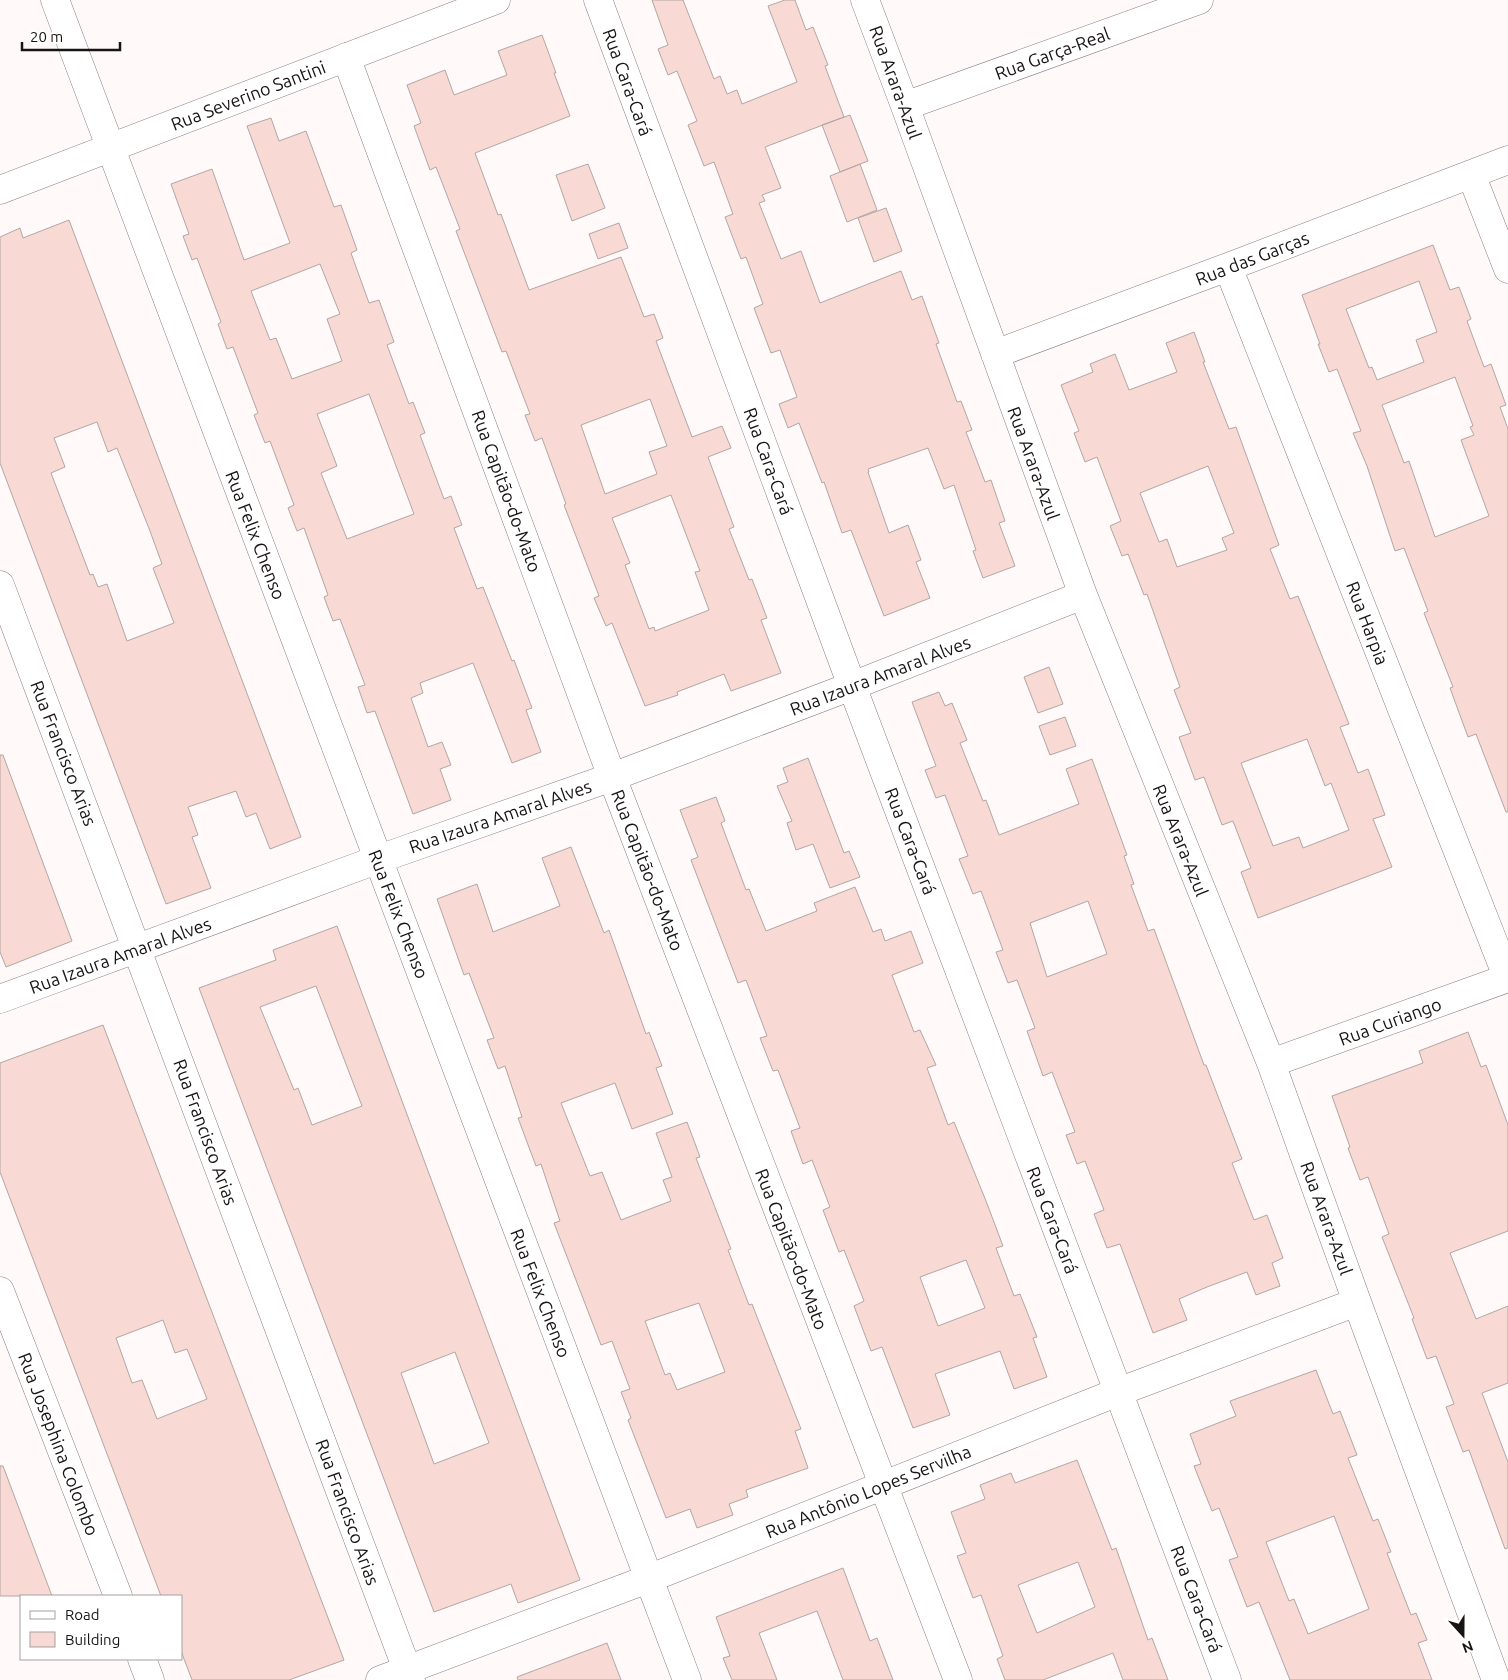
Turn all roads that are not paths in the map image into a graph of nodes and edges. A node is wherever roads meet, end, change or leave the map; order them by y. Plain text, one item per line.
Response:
1 (55, 0) edge
2 (496, 0) edge
3 (598, 0) edge
4 (865, 0) edge
5 (1199, 0) edge
6 (346, 57) junction
7 (906, 106) junction
8 (110, 148) junction
9 (1508, 160) edge
10 (1471, 174) junction
11 (0, 190) edge
12 (1228, 267) junction
13 (1508, 269) edge
14 (994, 354) junction
15 (0, 585) edge
16 (1082, 596) junction
17 (852, 686) junction
18 (612, 776) junction
19 (379, 859) junction
20 (137, 948) junction
21 (1508, 978) edge
22 (0, 999) edge
23 (1271, 1064) junction
24 (0, 1291) edge
25 (1357, 1302) junction
26 (1118, 1392) junction
27 (882, 1485) junction
28 (648, 1578) junction
29 (118, 1595) edge
30 (142, 1660) edge
31 (408, 1674) edge
32 (150, 1680) edge
33 (380, 1680) edge
34 (686, 1680) edge
35 (958, 1680) edge
36 (1227, 1680) edge
37 (1496, 1680) edge

1 - 8 street, Rua Felix Chenso
2 - 6 street, Rua Severino Santini
3 - 17 street, Rua Cara-Cará
4 - 7 street, Rua Arara-Azul
5 - 7 street, Rua Garça-Real
6 - 8 street, Rua Severino Santini
6 - 18 street, Rua Capitão-do-Mato
7 - 14 street, Rua Arara-Azul
8 - 11 street, Rua Severino Santini
8 - 19 street, Rua Felix Chenso
9 - 10 street, Rua das Garças
10 - 12 street, Rua das Garças
10 - 13 street
12 - 14 street, Rua das Garças
12 - 21 street, Rua Harpia
14 - 16 street, Rua Arara-Azul
15 - 20 street, Rua Francisco Arias
16 - 17 street, Rua Izaura Amaral Alves
16 - 23 street, Rua Arara-Azul
17 - 18 street, Rua Izaura Amaral Alves
17 - 26 street, Rua Cara-Cará
18 - 19 street, Rua Izaura Amaral Alves
18 - 27 street, Rua Capitão-do-Mato
19 - 20 street, Rua Izaura Amaral Alves
19 - 28 street, Rua Felix Chenso
20 - 22 street, Rua Izaura Amaral Alves
20 - 31 street, Rua Francisco Arias
21 - 23 street, Rua Curiango
23 - 25 street, Rua Arara-Azul
24 - 29 street, Rua Josephina Colombo
25 - 26 street, Rua Antônio Lopes Servilha
25 - 37 street, Rua Arara-Azul
26 - 27 street, Rua Antônio Lopes Servilha
26 - 36 street, Rua Cara-Cará
27 - 28 street, Rua Antônio Lopes Servilha
27 - 35 street, Rua Capitão-do-Mato
28 - 31 street, Rua Antônio Lopes Servilha
28 - 34 street, Rua Felix Chenso
30 - 32 street
31 - 33 street, Rua Antônio Lopes Servilha

